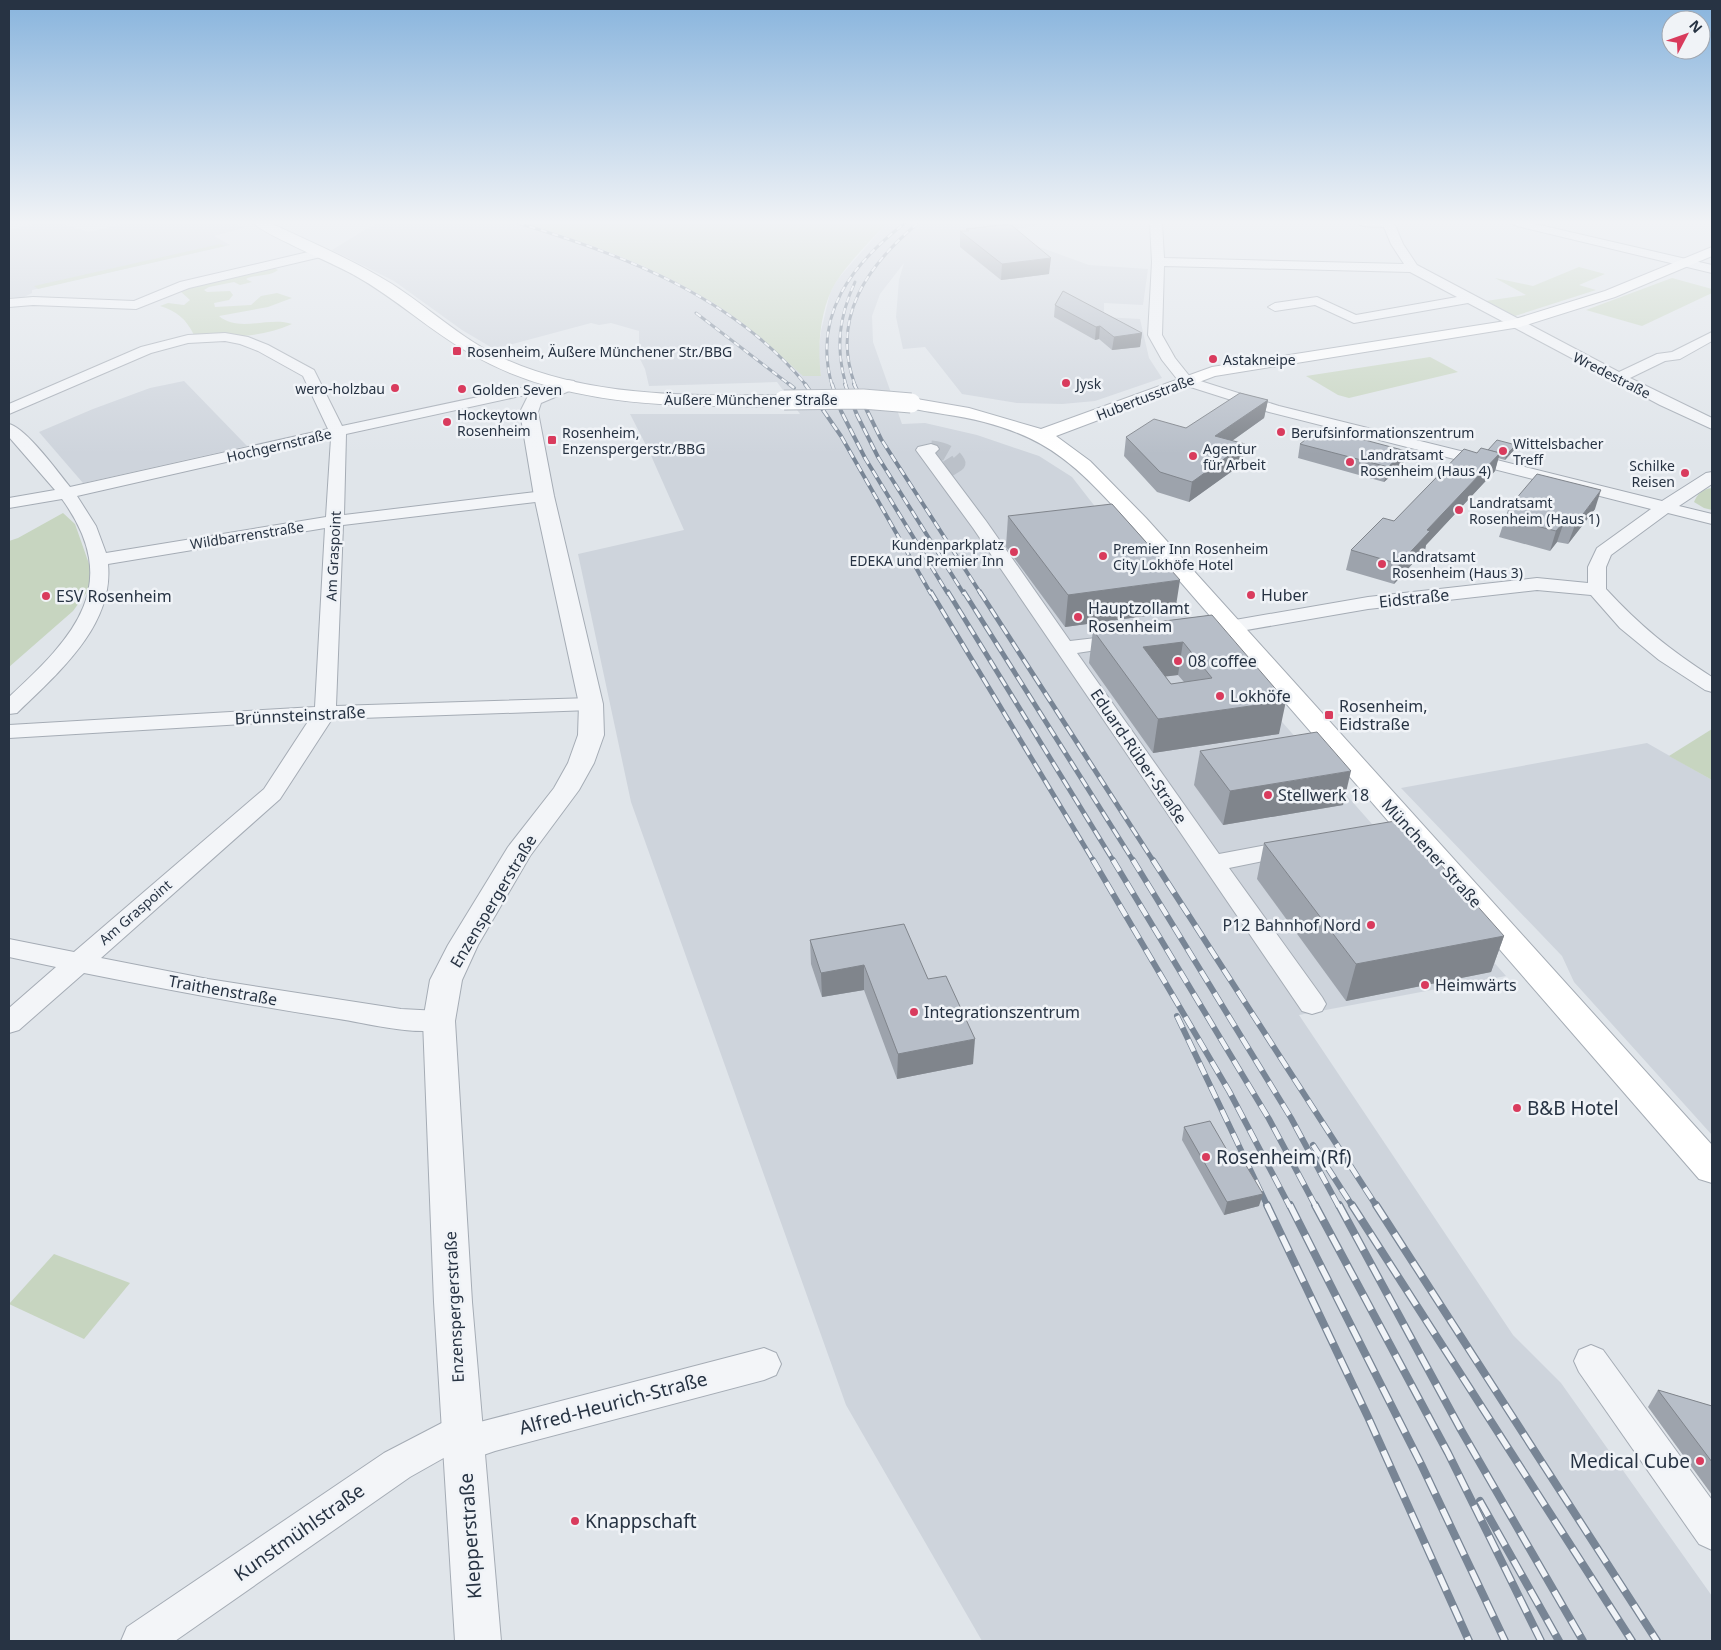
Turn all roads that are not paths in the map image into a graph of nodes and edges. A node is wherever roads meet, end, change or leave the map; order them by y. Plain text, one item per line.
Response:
1 (148, 300) edge
2 (404, 300) edge
3 (1156, 300) edge
4 (1463, 300) edge
5 (1471, 300) edge
6 (1594, 300) edge
7 (9, 304) edge
8 (1275, 307) dead end
9 (1514, 324) junction
10 (1712, 336) edge
11 (1619, 378) junction
12 (1186, 381) junction
13 (568, 385) junction
14 (549, 392) junction
15 (9, 409) edge
16 (1712, 424) edge
17 (9, 429) edge
18 (339, 432) junction
19 (1042, 435) junction
20 (931, 449) tunnel mouth
21 (1712, 476) edge
22 (68, 493) junction
23 (544, 496) junction
24 (9, 503) edge
25 (1665, 507) junction
26 (1712, 519) edge
27 (336, 522) junction
28 (99, 560) junction
29 (1597, 590) junction
30 (1232, 627) junction
31 (1194, 632) edge
32 (1144, 638) edge
33 (1065, 648) junction
34 (1712, 686) edge
35 (591, 704) junction
36 (9, 708) edge
37 (325, 713) junction
38 (9, 731) edge
39 (1311, 845) edge
40 (1213, 863) junction
41 (9, 948) edge
42 (77, 963) junction
43 (1312, 1004) dead end
44 (440, 1021) junction
45 (9, 1023) edge
46 (1712, 1169) edge
47 (1591, 1361) dead end
48 (764, 1364) dead end
49 (462, 1438) junction
50 (1712, 1531) edge
51 (141, 1641) edge
52 (478, 1641) edge

1 - 7 street
2 - 13 main road, Äußere Münchener Straße
3 - 12 street
4 - 8 street
5 - 9 street, Wredestraße
6 - 9 main road, Hubertusstraße
9 - 11 street, Wredestraße
9 - 12 main road, Hubertusstraße
10 - 11 street
11 - 16 street, Wredestraße
12 - 19 main road, Hubertusstraße
12 - 25 street
13 - 14 street, Enzenspergerstraße
13 - 19 main road, Äußere Münchener Straße, bridge
14 - 18 street, Hochgernstraße
14 - 23 street, Enzenspergerstraße
15 - 18 street, Am Graspoint
17 - 22 street
18 - 22 street, Hochgernstraße
18 - 27 street, Am Graspoint
19 - 30 main road, Münchener Straße
20 - 33 street, Eduard-Rüber-Straße
21 - 25 street
22 - 24 street, Hochgernstraße
22 - 28 street
23 - 27 street, Wildbarrenstraße
23 - 35 street, Enzenspergerstraße
25 - 26 street
25 - 29 street
27 - 28 street, Wildbarrenstraße
27 - 37 street, Am Graspoint
28 - 36 street
29 - 30 street, Eidstraße
29 - 34 street
30 - 31 street
30 - 46 main road, Münchener Straße
32 - 33 street
33 - 40 street, Eduard-Rüber-Straße
35 - 37 street, Brünnsteinstraße
35 - 44 street, Enzenspergerstraße
37 - 38 street, Brünnsteinstraße
37 - 42 street, Am Graspoint
39 - 40 street
40 - 43 street, Eduard-Rüber-Straße
41 - 42 street, Traithenstraße
42 - 44 street, Traithenstraße
42 - 45 street, Am Graspoint
44 - 49 street, Enzenspergerstraße
47 - 50 street
48 - 49 street, Alfred-Heurich-Straße
49 - 51 street, Kunstmühlstraße
49 - 52 street, Klepperstraße

